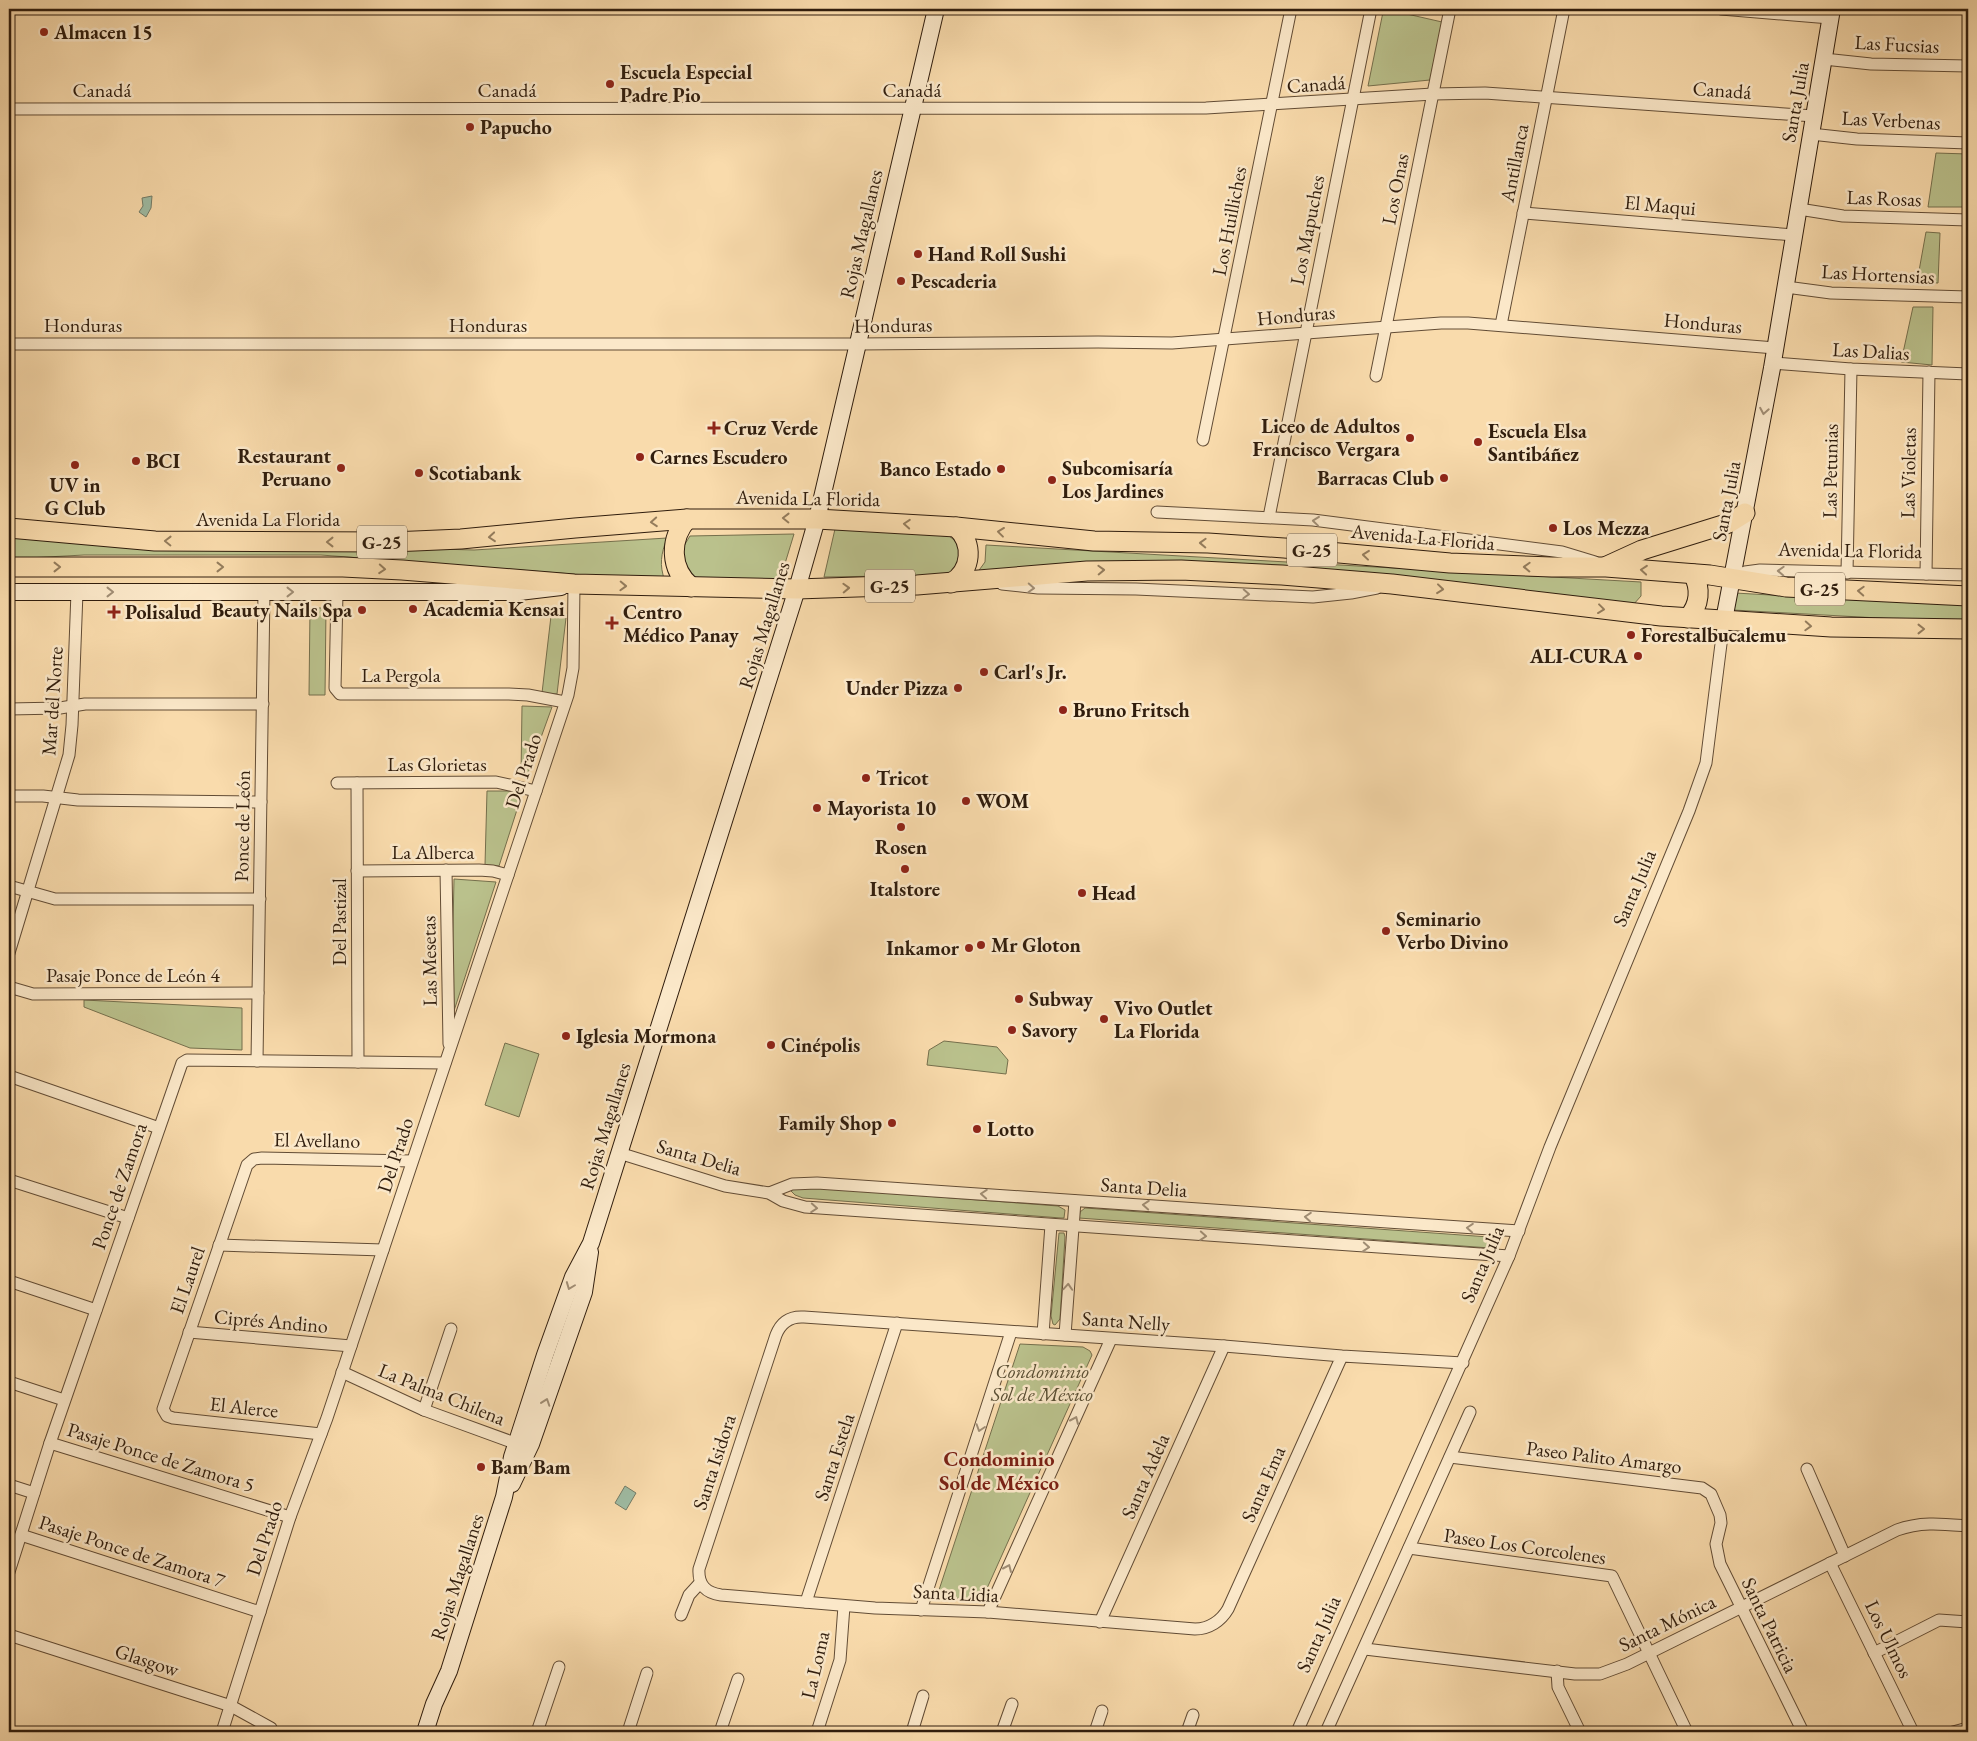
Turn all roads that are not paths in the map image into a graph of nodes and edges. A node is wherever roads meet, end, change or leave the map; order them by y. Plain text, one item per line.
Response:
1 (936, 9) edge
2 (1291, 9) edge
3 (1371, 9) edge
4 (1450, 9) edge
5 (1564, 9) edge
6 (1721, 9) edge
7 (1831, 13) edge
8 (1824, 59) junction
9 (1968, 66) edge
10 (1433, 94) junction
11 (1547, 96) junction
12 (1352, 100) junction
13 (1271, 105) junction
14 (9, 109) edge
15 (912, 109) junction
16 (1814, 116) junction
17 (1811, 134) junction
18 (1968, 143) edge
19 (1799, 209) junction
20 (1523, 213) junction
21 (1968, 220) edge
22 (1794, 234) junction
23 (1786, 287) junction
24 (1968, 297) edge
25 (1501, 325) junction
26 (1386, 327) junction
27 (1306, 333) junction
28 (1224, 340) junction
29 (9, 344) edge
30 (857, 344) junction
31 (1774, 355) junction
32 (1851, 369) junction
33 (1929, 372) junction
34 (1968, 374) edge
35 (1376, 376) dead end
36 (1203, 440) dead end
37 (1157, 512) dead end
38 (1745, 513) junction
39 (1269, 517) junction
40 (687, 519) junction
41 (817, 519) junction
42 (956, 527) junction
43 (9, 528) edge
44 (1606, 567) junction
45 (9, 568) edge
46 (1847, 573) junction
47 (1693, 574) junction
48 (1926, 574) junction
49 (1968, 575) edge
50 (1732, 578) junction
51 (951, 583) junction
52 (574, 584) junction
53 (691, 587) junction
54 (797, 589) junction
55 (9, 592) edge
56 (77, 592) junction
57 (264, 592) junction
58 (337, 592) junction
59 (1968, 596) edge
60 (1688, 618) junction
61 (1724, 620) junction
62 (1968, 629) edge
63 (566, 702) junction
64 (262, 704) junction
65 (73, 706) junction
66 (9, 709) edge
67 (337, 783) dead end
68 (357, 783) junction
69 (536, 791) junction
70 (9, 796) edge
71 (57, 798) junction
72 (261, 802) junction
73 (446, 870) junction
74 (357, 871) junction
75 (508, 875) junction
76 (9, 886) edge
77 (28, 891) junction
78 (260, 899) junction
79 (9, 953) edge
80 (9, 987) edge
81 (258, 993) junction
82 (447, 1057) junction
83 (257, 1061) junction
84 (358, 1062) junction
85 (9, 1076) edge
86 (159, 1128) junction
87 (619, 1153) junction
88 (251, 1161) joint
89 (412, 1161) junction
90 (9, 1180) edge
91 (769, 1193) junction
92 (1075, 1200) junction
93 (128, 1218) junction
94 (1051, 1225) junction
95 (1072, 1227) junction
96 (1518, 1232) junction
97 (219, 1245) junction
98 (383, 1250) junction
99 (1509, 1256) junction
100 (9, 1281) edge
101 (96, 1310) junction
102 (787, 1320) joint
103 (897, 1323) junction
104 (451, 1328) dead end
105 (189, 1332) junction
106 (1011, 1332) junction
107 (1043, 1334) junction
108 (1065, 1335) junction
109 (1111, 1339) junction
110 (351, 1346) junction
111 (1224, 1346) junction
112 (1342, 1356) junction
113 (1463, 1362) junction
114 (342, 1372) junction
115 (9, 1382) edge
116 (64, 1400) junction
117 (424, 1410) junction
118 (1470, 1412) dead end
119 (164, 1413) joint
120 (321, 1434) junction
121 (50, 1443) junction
122 (523, 1446) junction
123 (1450, 1457) junction
124 (1807, 1470) dead end
125 (9, 1485) edge
126 (34, 1493) junction
127 (290, 1517) junction
128 (1968, 1526) edge
129 (1719, 1532) joint
130 (21, 1535) junction
131 (1409, 1548) junction
132 (1845, 1556) junction
133 (1830, 1563) junction
134 (9, 1572) edge
135 (700, 1583) junction
136 (806, 1602) junction
137 (844, 1606) junction
138 (1740, 1608) junction
139 (921, 1610) junction
140 (260, 1612) junction
141 (988, 1612) junction
142 (680, 1615) dead end
143 (1100, 1622) junction
144 (1968, 1622) edge
145 (1214, 1624) joint
146 (9, 1635) edge
147 (1365, 1649) junction
148 (1650, 1653) junction
149 (1874, 1653) junction
150 (559, 1667) dead end
151 (449, 1671) junction
152 (1557, 1672) junction
153 (647, 1673) dead end
154 (738, 1679) dead end
155 (923, 1696) dead end
156 (1012, 1704) dead end
157 (231, 1706) junction
158 (1102, 1711) dead end
159 (1192, 1715) dead end
160 (272, 1728) dead end
161 (1968, 1728) edge
162 (222, 1732) edge
163 (425, 1732) edge
164 (434, 1732) edge
165 (537, 1732) edge
166 (628, 1732) edge
167 (720, 1732) edge
168 (817, 1732) edge
169 (912, 1732) edge
170 (1002, 1732) edge
171 (1095, 1732) edge
172 (1187, 1732) edge
173 (1297, 1732) edge
174 (1326, 1732) edge
175 (1580, 1732) edge
176 (1688, 1732) edge
177 (1802, 1732) edge
178 (1913, 1732) edge
179 (1953, 1732) edge

1 - 15 street, Rojas Magallanes
2 - 13 street, Los Huilliches
3 - 12 street, Los Mapuches
4 - 10 street, Los Onas
5 - 11 street, Antillanca
6 - 7 street
7 - 8 street, Santa Julia
8 - 9 street, Las Fucsias
8 - 16 street, Santa Julia
10 - 11 street, Canadá
10 - 12 street, Canadá
10 - 26 street, Los Onas
11 - 16 street, Canadá
11 - 20 street, Antillanca
12 - 13 street, Canadá
12 - 27 street, Los Mapuches
13 - 15 street, Canadá
13 - 28 street, Los Huilliches
14 - 15 street, Canadá
15 - 30 street, Rojas Magallanes
16 - 17 street, Santa Julia
17 - 18 street, Las Verbenas
17 - 19 street, Santa Julia
19 - 21 street, Las Rosas
19 - 22 street, Santa Julia
20 - 22 street, El Maqui
20 - 25 street, Antillanca
22 - 23 street, Santa Julia
23 - 24 street, Las Hortensias
23 - 31 street, Santa Julia
25 - 26 street, Honduras
25 - 31 street, Honduras
26 - 27 street, Honduras
26 - 35 street, Los Onas
27 - 28 street, Honduras
27 - 39 street, Los Mapuches
28 - 30 street, Honduras
28 - 36 street, Los Huilliches
29 - 30 street, Honduras
30 - 41 street, Rojas Magallanes
31 - 32 street, Las Dalias
31 -> 38 street, Santa Julia
32 - 33 street, Las Dalias
32 - 46 street, Las Petunias
33 - 34 street, Las Dalias
33 - 48 street, Las Violetas
37 - 39 street, Avenida La Florida
38 - 44 main road
38 - 50 street, Santa Julia
44 -> 39 street, Avenida La Florida
41 -> 40 main road, Avenida La Florida / G-25
40 -> 43 main road, Avenida La Florida / G-25
40 - 53 main road
42 -> 41 main road, Avenida La Florida / G-25
41 - 54 street, Rojas Magallanes
44 -> 42 main road, Avenida La Florida / G-25
42 - 51 main road
47 -> 44 main road, Avenida La Florida / G-25
45 -> 52 main road, G-25
46 - 48 street, Avenida La Florida
46 -> 50 street, Avenida La Florida
47 - 50 main road, Avenida La Florida / G-25
47 - 60 main road
48 - 49 street, Avenida La Florida
59 -> 50 main road, Avenida La Florida / G-25
50 - 61 street, Santa Julia
54 -> 51 main road, G-25
51 -> 60 main road, G-25
52 -> 53 main road, G-25
52 - 58 street
52 - 63 street, Del Prado
53 - 54 main road, G-25
54 - 87 street, Rojas Magallanes
55 - 56 street
56 -> 57 street
56 - 65 street, Mar del Norte
57 -> 58 street
57 - 64 street, Ponce de León
58 - 63 street, La Pergola
60 - 61 main road, G-25
61 -> 62 main road, G-25
61 - 96 street, Santa Julia
63 - 69 street, Del Prado
64 - 65 street
64 - 72 street, Ponce de León
65 - 66 street
65 - 71 street, Mar del Norte
67 - 68 street, Las Glorietas
68 - 69 street, Las Glorietas
68 - 74 street, Del Pastizal
69 - 75 street, Del Prado
70 - 71 street
71 - 72 street
71 - 77 street, Mar del Norte
72 - 78 street, Ponce de León
73 - 74 street, La Alberca
73 - 75 street, La Alberca
73 - 82 street, Las Mesetas
74 - 84 street, Del Pastizal
75 - 82 street, Del Prado
76 - 77 street
77 - 78 street
77 - 79 street, Mar del Norte
78 - 81 street, Ponce de León
80 - 81 street, Pasaje Ponce de León 4
81 - 83 street, Ponce de León
82 - 84 street, Ponce de Zamora
82 - 89 street, Del Prado
83 - 84 street, Ponce de Zamora
83 - 86 street, Ponce de Zamora
85 - 86 street
86 - 93 street, Ponce de Zamora
87 - 91 street, Santa Delia
87 - 122 street, Rojas Magallanes
88 - 89 street, El Avellano
88 - 97 street, El Laurel
89 - 98 street, Del Prado
90 - 93 street
92 -> 91 street, Santa Delia
91 -> 94 street, Santa Delia
92 - 95 street
96 -> 92 street, Santa Delia
93 - 101 street, Ponce de Zamora
94 - 95 street, Santa Delia
94 - 107 street
95 -> 99 street, Santa Delia
108 -> 95 street
96 - 99 street, Santa Julia
97 - 98 street
97 - 105 street, El Laurel
98 - 110 street, Del Prado
99 - 113 street, Santa Julia
100 - 101 street
101 - 116 street, Ponce de Zamora
102 - 103 street, Santa Nelly
102 - 135 street, Santa Isidora
103 - 106 street, Santa Nelly
103 - 136 street, Santa Estela
104 - 117 street
105 - 110 street, Ciprés Andino
105 - 119 street, El Laurel
106 - 107 street, Santa Nelly
106 -> 139 street
107 - 108 street, Santa Nelly
108 - 109 street, Santa Nelly
109 - 111 street, Santa Nelly
141 -> 109 street
110 - 114 street, Del Prado
111 - 112 street, Santa Nelly
111 - 143 street, Santa Adela
112 - 113 street, Santa Nelly
112 - 145 street, Santa Ema
113 - 173 street, Santa Julia
114 - 117 street, La Palma Chilena
114 - 120 street, Del Prado
115 - 116 street
116 - 121 street, Ponce de Zamora
117 - 122 street, La Palma Chilena
118 - 123 street
119 - 120 street, El Alerce
120 - 127 street, Del Prado
121 - 126 street, Ponce de Zamora
121 - 127 street, Pasaje Ponce de Zamora 5
122 - 151 street, Rojas Magallanes
123 - 129 street, Paseo Palito Amargo
123 - 131 street
124 - 132 street
125 - 126 street
126 - 130 street, Ponce de Zamora
127 - 140 street, Del Prado
128 - 132 street, Santa Mónica
129 - 138 street, Santa Patricia
130 - 134 street, Ponce de Zamora
130 - 140 street, Pasaje Ponce de Zamora 7
131 - 147 street
131 - 148 street, Paseo Los Corcolenes
132 - 133 street, Santa Mónica
133 - 138 street, Santa Mónica
133 - 149 street, Los Ulmos
135 - 136 street, Santa Lidia
135 - 142 street
136 - 137 street, Santa Lidia
137 - 139 street, Santa Lidia
137 - 168 street, La Loma
138 - 148 street, Santa Mónica
138 - 177 street, Santa Patricia
139 - 141 street, Santa Lidia
140 - 157 street, Del Prado
141 - 143 street, Santa Lidia
143 - 145 street, Santa Lidia
144 - 149 street
146 - 157 street, Glasgow
147 - 152 street, Santa Mónica
147 - 174 street
148 - 152 street, Santa Mónica
148 - 176 street, Paseo Los Corcolenes
149 - 178 street, Los Ulmos
150 - 165 street
151 - 163 street, Rojas Magallanes
151 - 164 street, Rojas Magallanes
152 - 175 street
153 - 166 street
154 - 167 street
155 - 169 street
156 - 170 street
157 - 160 street, Glasgow
157 - 162 street, Del Prado
158 - 171 street
159 - 172 street
161 - 179 street

